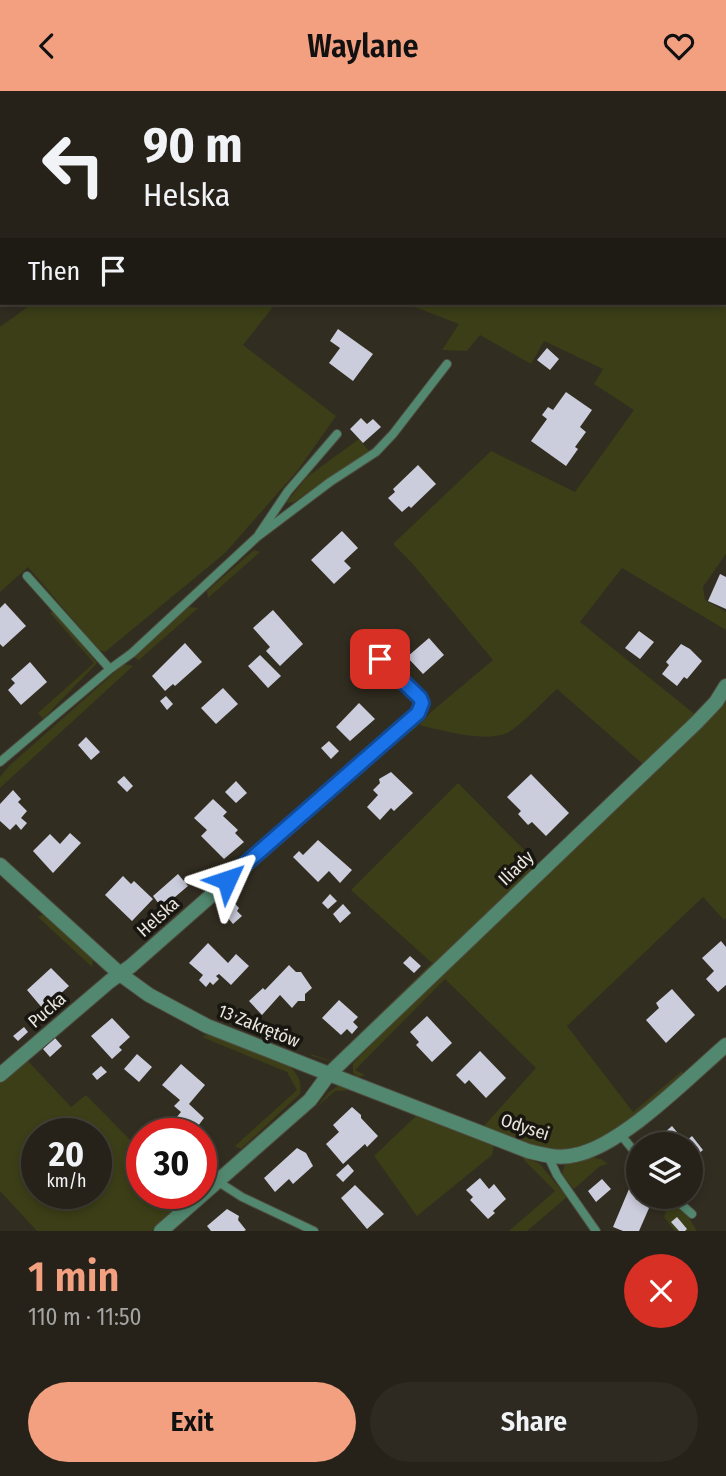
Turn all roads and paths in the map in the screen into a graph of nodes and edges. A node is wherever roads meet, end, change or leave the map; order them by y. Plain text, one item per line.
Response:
1 (447, 364) dead end
2 (337, 434) dead end
3 (257, 537) junction
4 (27, 576) dead end
5 (380, 659) dead end
6 (110, 669) junction
7 (726, 686) edge
8 (0, 762) edge
9 (0, 865) edge
10 (120, 974) junction
11 (726, 1045) edge
12 (329, 1074) junction
13 (0, 1075) edge
14 (620, 1135) junction
15 (626, 1142) edge
16 (548, 1156) junction
17 (217, 1181) joint
18 (186, 1209) edge
19 (686, 1209) edge
20 (692, 1214) dead end
21 (161, 1231) edge
22 (314, 1231) edge
23 (596, 1231) edge

1 - 3 lane
2 - 3 lane
3 - 6 lane
4 - 6 lane
5 - 10 street, Helska
6 - 8 lane
7 - 12 street, Iliady
9 - 10 street, 13 Zakrętów
10 - 12 street, 13 Zakrętów
10 - 13 street, Pucka
11 - 14 street, Odysei
12 - 16 street, Odysei
12 - 17 street
14 - 15 lane
14 - 16 street, Odysei
16 - 23 lane
17 - 22 lane
18 - 21 street
19 - 20 lane

